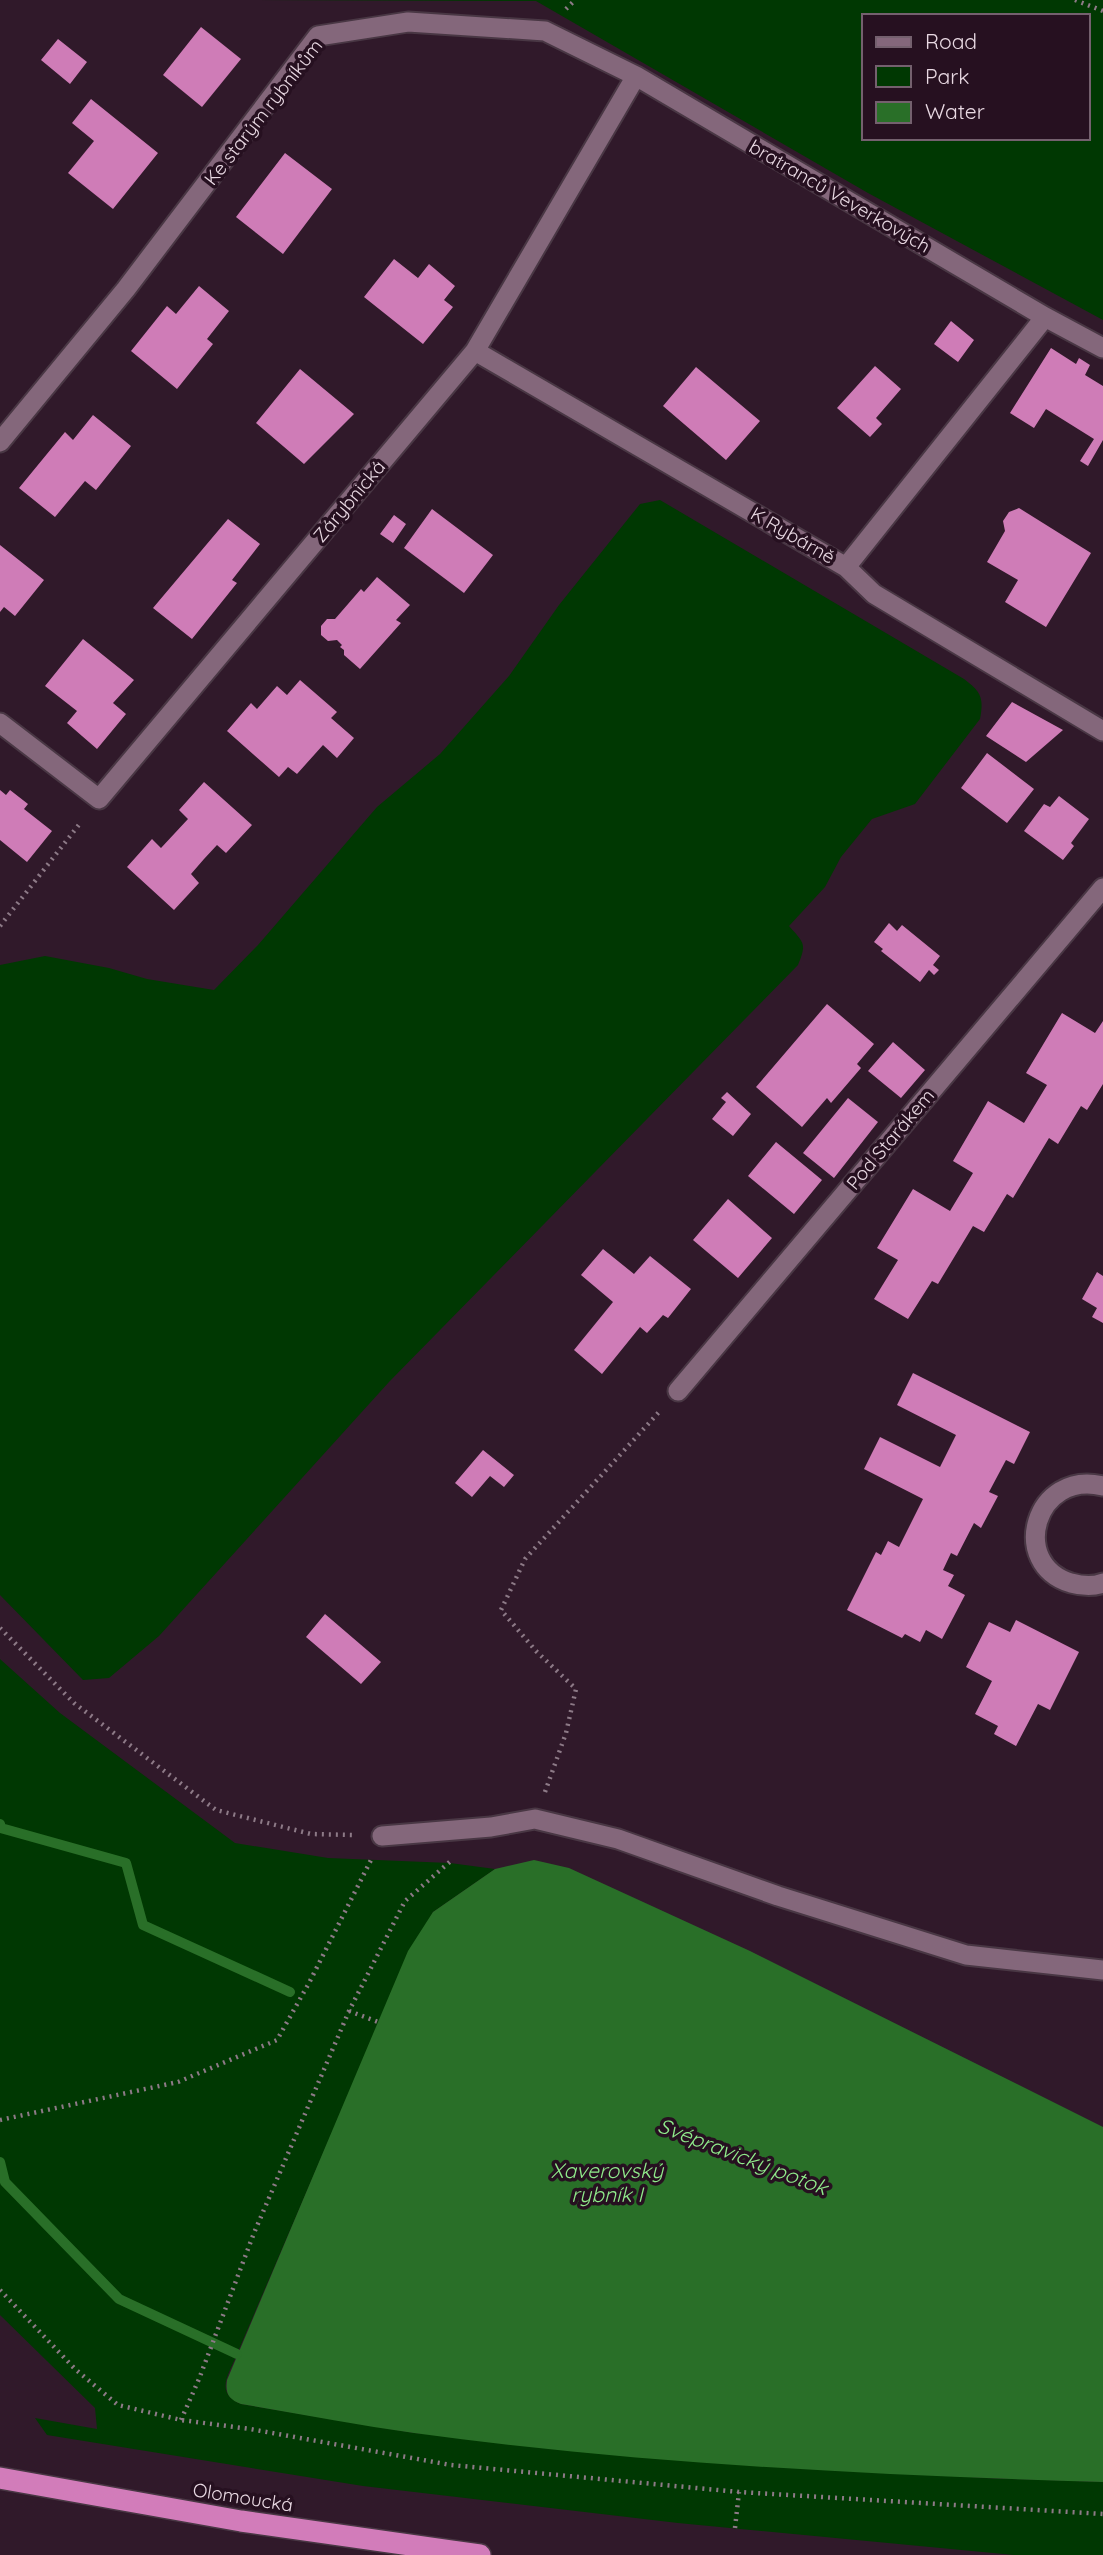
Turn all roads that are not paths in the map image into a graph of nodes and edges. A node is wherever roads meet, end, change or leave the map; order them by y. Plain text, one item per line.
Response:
1 (636, 76) junction
2 (1045, 317) junction
3 (1103, 348) edge
4 (475, 351) junction
5 (0, 442) edge
6 (846, 566) junction
7 (0, 723) edge
8 (1103, 731) edge
9 (1103, 888) edge
10 (678, 1391) road end
11 (1103, 1486) edge
12 (1103, 1583) edge
13 (382, 1836) road end
14 (1103, 1970) edge
15 (0, 2478) edge
16 (480, 2555) edge

1 - 2 street, bratranců Veverkových
1 - 4 street, Zárybnická
1 - 5 street, Ke starým rybníkům
2 - 3 street, bratranců Veverkových
2 - 6 street
4 - 6 street, K Rybárně
4 - 7 street, Zárybnická
6 - 8 street, K Rybárně
9 - 10 street, Pod Starákem
11 - 12 street
13 - 14 street
15 - 16 highway, Olomoucká

